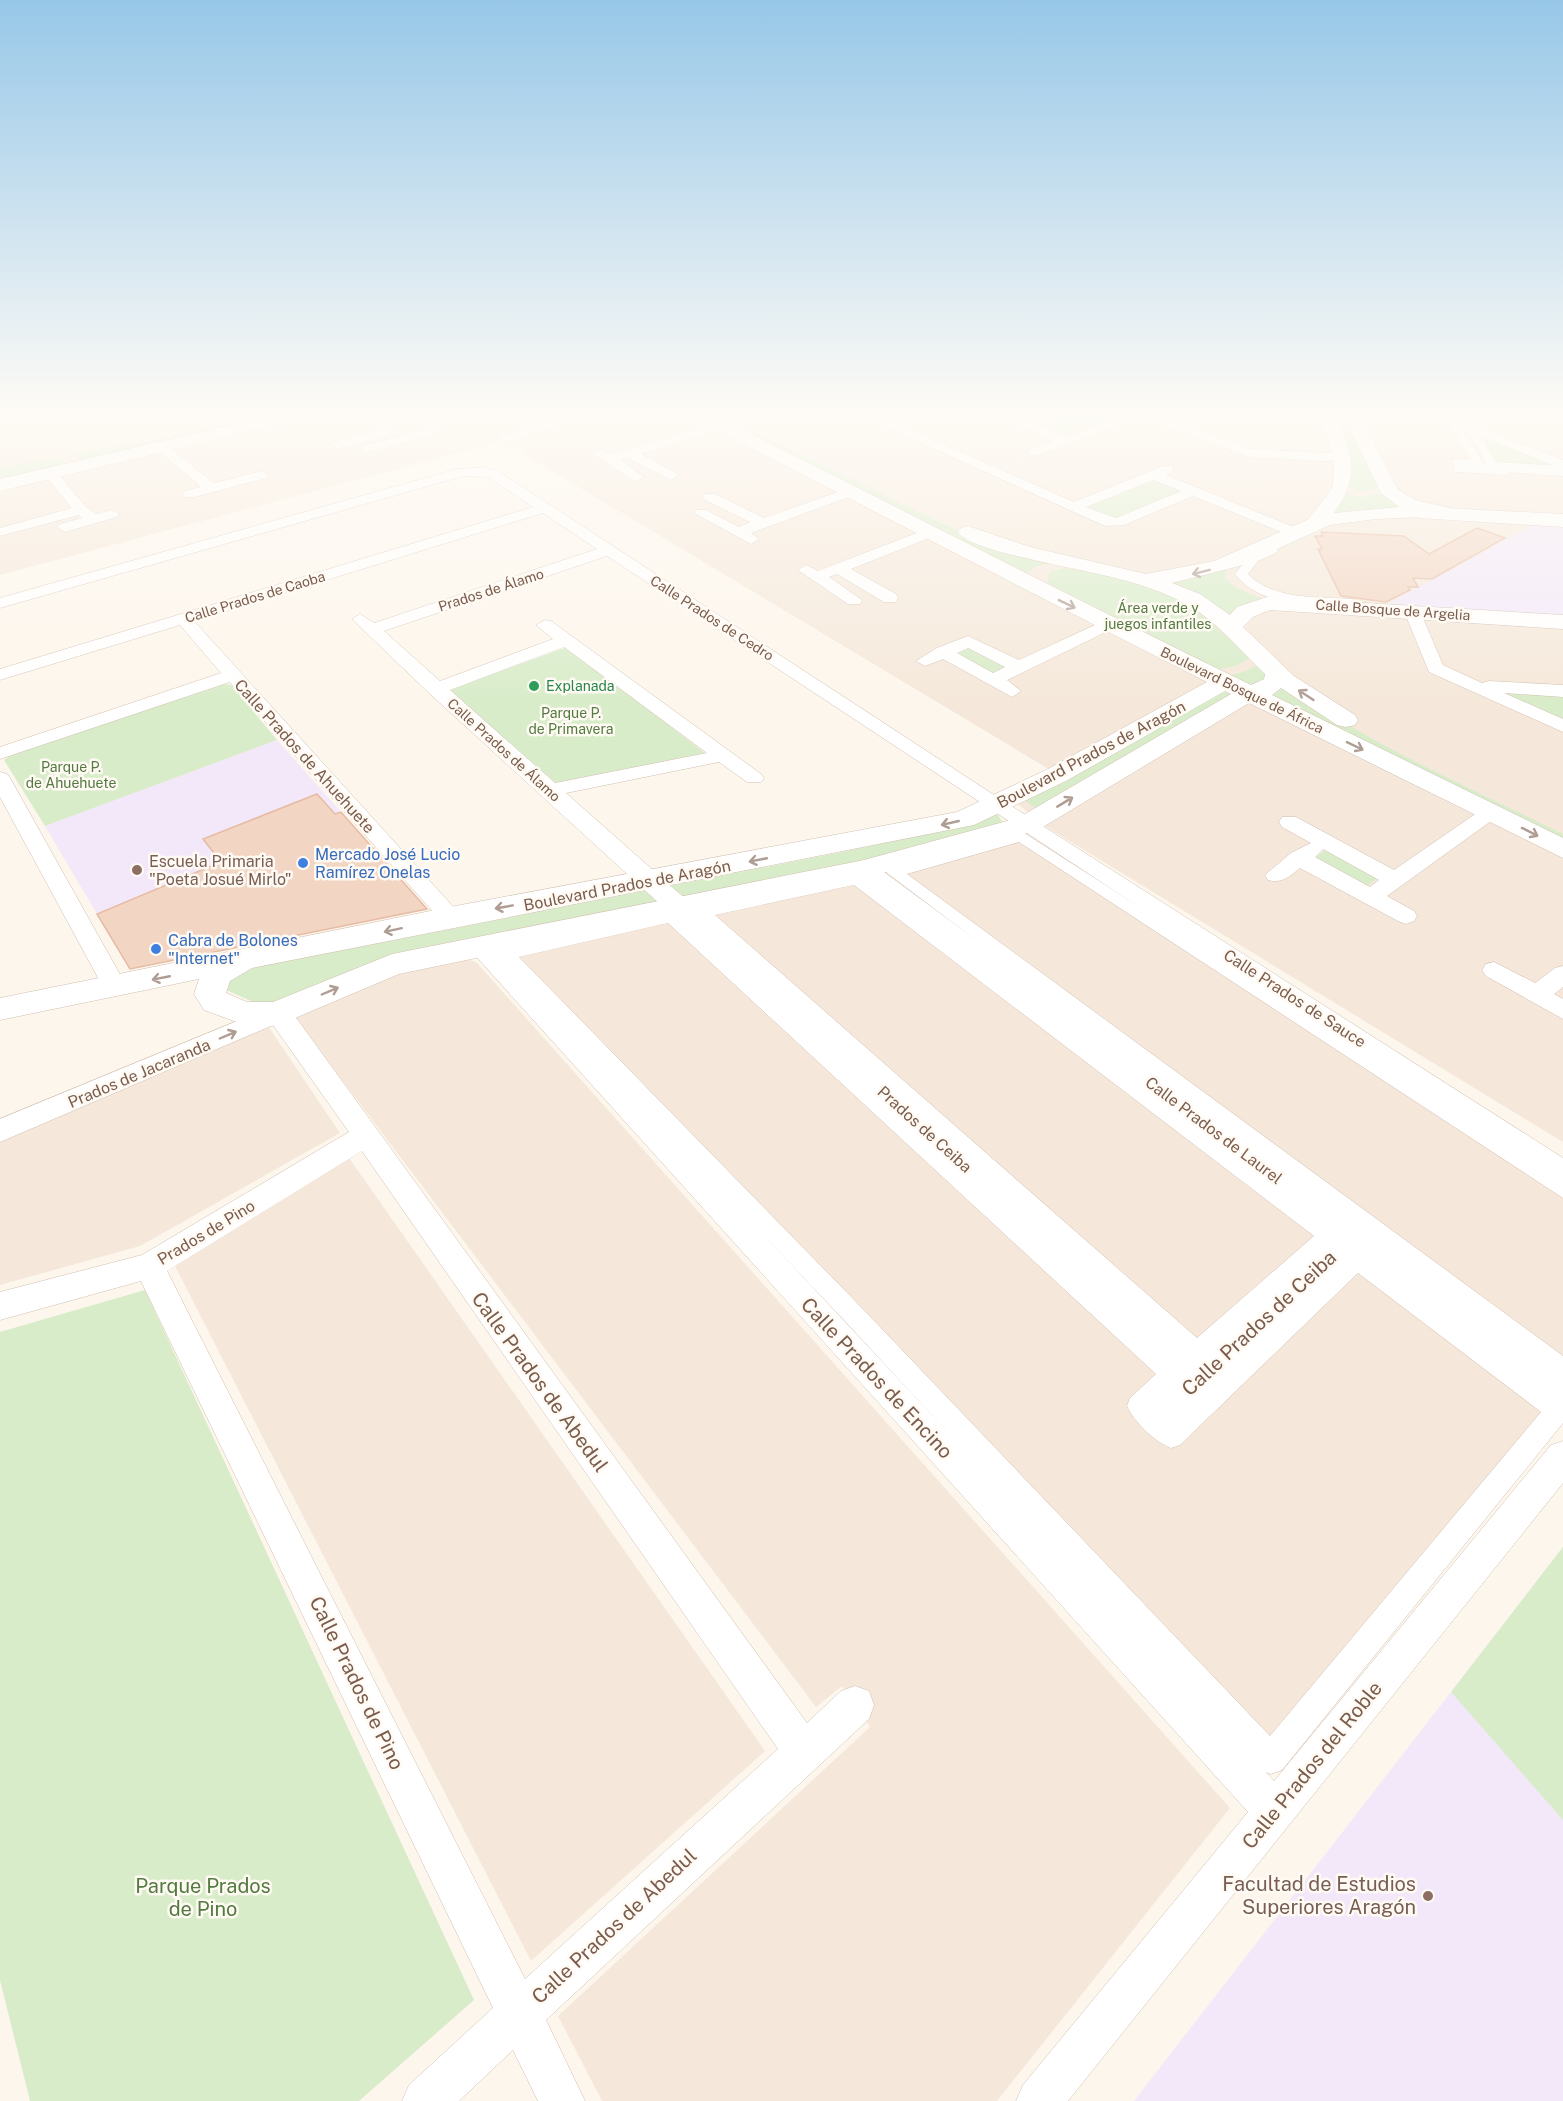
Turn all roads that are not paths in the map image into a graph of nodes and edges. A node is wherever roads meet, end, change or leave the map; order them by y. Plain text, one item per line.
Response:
1 (85, 512) edge
2 (321, 512) edge
3 (532, 512) edge
4 (551, 512) edge
5 (700, 512) edge
6 (740, 512) edge
7 (793, 512) edge
8 (893, 512) edge
9 (925, 512) edge
10 (1084, 512) edge
11 (1142, 512) edge
12 (1254, 512) edge
13 (1327, 512) edge
14 (1441, 512) edge
15 (1443, 512) edge
16 (1484, 512) edge
17 (112, 514) dead end
18 (87, 515) junction
19 (1563, 519) edge
20 (763, 523) junction
21 (1304, 529) junction
22 (2, 532) dead end
23 (738, 532) junction
24 (932, 532) junction
25 (754, 541) dead end
26 (610, 550) junction
27 (1245, 557) junction
28 (1079, 565) junction
29 (801, 567) dead end
30 (838, 568) junction
31 (816, 577) junction
32 (1144, 580) junction
33 (1040, 590) junction
34 (854, 600) junction
35 (0, 603) edge
36 (1291, 603) junction
37 (834, 608) dead end
38 (1412, 611) junction
39 (183, 619) junction
40 (1563, 621) edge
41 (366, 624) joint
42 (1108, 624) junction
43 (545, 625) dead end
44 (1230, 627) junction
45 (566, 640) junction
46 (1254, 651) junction
47 (943, 652) junction
48 (925, 661) dead end
49 (1018, 667) junction
50 (1200, 669) junction
51 (1277, 673) junction
52 (0, 675) edge
53 (233, 675) junction
54 (993, 680) junction
55 (1471, 684) junction
56 (1237, 687) junction
57 (435, 689) junction
58 (1012, 691) dead end
59 (1563, 691) edge
60 (1563, 726) edge
61 (0, 753) edge
62 (724, 755) junction
63 (0, 778) edge
64 (754, 778) dead end
65 (549, 790) junction
66 (998, 805) junction
67 (1491, 812) junction
68 (1289, 822) dead end
69 (1028, 824) junction
70 (1563, 828) edge
71 (1323, 841) junction
72 (1563, 849) edge
73 (1299, 858) junction
74 (865, 869) junction
75 (1276, 875) dead end
76 (1394, 879) junction
77 (650, 880) junction
78 (1371, 897) junction
79 (681, 909) junction
80 (1406, 916) dead end
81 (450, 917) junction
82 (480, 946) junction
83 (248, 960) junction
84 (1494, 970) dead end
85 (1563, 974) edge
86 (115, 987) junction
87 (1537, 994) junction
88 (0, 1009) edge
89 (1563, 1010) edge
90 (276, 1014) junction
91 (0, 1131) edge
92 (364, 1136) junction
93 (1563, 1172) edge
94 (1563, 1189) edge
95 (1342, 1235) junction
96 (149, 1266) junction
97 (0, 1306) edge
98 (1563, 1370) edge
99 (1200, 1376) junction
100 (1560, 1401) edge
101 (1164, 1412) dead end
102 (1563, 1457) edge
103 (855, 1705) dead end
104 (803, 1751) junction
105 (1274, 1810) junction
106 (520, 2012) junction
107 (425, 2101) edge
108 (562, 2101) edge
109 (1039, 2101) edge

1 - 18 street
2 - 35 street, Calle Prados de Cedro
3 - 39 street, Calle Prados de Caoba
4 - 26 street, Calle Prados de Cedro
5 - 23 street
6 - 20 street
7 - 20 street
8 - 24 street, Boulevard Bosque de África
9 - 28 street, Boulevard Bosque de África
10 - 11 street
12 - 21 street
13 - 21 street
14 - 21 street
15 - 19 street
16 - 19 street
17 - 18 street
18 - 22 street
19 - 40 street
20 - 23 street
21 - 27 street
23 - 25 street
24 - 30 street
24 - 33 street, Boulevard Bosque de África
26 - 41 street, Prados de Álamo
26 - 66 street, Calle Prados de Cedro
27 -> 32 street
27 - 36 street
28 - 32 street, Boulevard Bosque de África
28 - 33 street
29 - 31 street
30 - 31 street
30 - 34 street
31 - 34 street
32 - 44 street, Boulevard Bosque de África
33 -> 42 street, Boulevard Bosque de África
34 - 37 street
36 - 38 street, Calle Bosque de Argelia
36 - 44 street, Calle Bosque de Argelia
38 - 40 street, Calle Bosque de Argelia
38 - 55 street
39 - 52 street, Calle Prados de Caoba
39 - 53 street, Calle Prados de Ahuehuete
41 - 57 street, Calle Prados de Álamo
42 - 49 street
42 - 50 street, Boulevard Bosque de África
43 - 45 street
44 - 46 street, Boulevard Bosque de África
45 - 57 street
45 - 62 street
46 - 50 street
46 - 51 street, Boulevard Bosque de África
47 - 48 street
47 - 49 street
47 - 54 street
49 - 54 street
50 - 56 street, Boulevard Bosque de África
51 - 56 street, Boulevard Prados de Aragón
70 -> 51 street, Boulevard Bosque de África
53 - 61 street, Calle Prados de Ahuehuete
53 - 81 street, Calle Prados de Ahuehuete
54 - 58 street
55 - 59 street
55 - 60 street
56 - 66 street, Boulevard Prados de Aragón
56 -> 67 street, Boulevard Bosque de África
69 -> 56 street, Boulevard Prados de Aragón
57 - 65 street, Calle Prados de Álamo
62 - 64 street
62 - 65 street
63 - 86 street
65 - 77 street, Calle Prados de Álamo
66 - 69 street, Calle Prados de Cedro
66 -> 77 street, Boulevard Prados de Aragón
67 -> 72 street, Boulevard Bosque de África
67 - 76 street
68 - 71 street
69 - 74 street, Boulevard Prados de Aragón
69 - 93 street, Calle Prados de Sauce
71 - 73 street
71 - 76 street
73 - 75 street
73 - 78 street
74 - 79 street, Boulevard Prados de Aragón
74 - 95 street, Calle Prados de Laurel
76 - 78 street
77 - 79 street, Prados de Ceiba
77 -> 81 street, Boulevard Prados de Aragón
78 - 80 street
79 - 82 street, Boulevard Prados de Aragón
79 - 99 street, Prados de Ceiba
81 -> 83 street, Boulevard Prados de Aragón
90 -> 82 street, Boulevard Prados de Aragón
82 - 105 street, Calle Prados de Encino
83 -> 86 street, Boulevard Prados de Aragón
83 - 90 street
84 - 87 street
85 - 87 street
86 - 88 street, Boulevard Prados de Aragón
87 - 89 street
91 -> 90 street, Prados de Jacaranda
90 - 92 street, Calle Prados de Abedul
92 - 96 street, Prados de Pino
92 - 104 street, Calle Prados de Abedul
94 - 98 street
95 - 95 street
95 - 99 street, Calle Prados de Ceiba
95 - 100 street, Calle Prados de Laurel
96 - 97 street, Prados de Pino
96 - 106 street, Calle Prados de Pino
99 - 101 street, Calle Prados de Ceiba
100 - 100 street
102 - 105 street, Calle Prados del Roble
103 - 104 street, Calle Prados de Abedul
104 - 106 street, Calle Prados de Abedul
105 - 109 street, Calle Prados del Roble
106 - 107 street, Calle Prados de Abedul
106 - 108 street, Calle Prados de Pino

